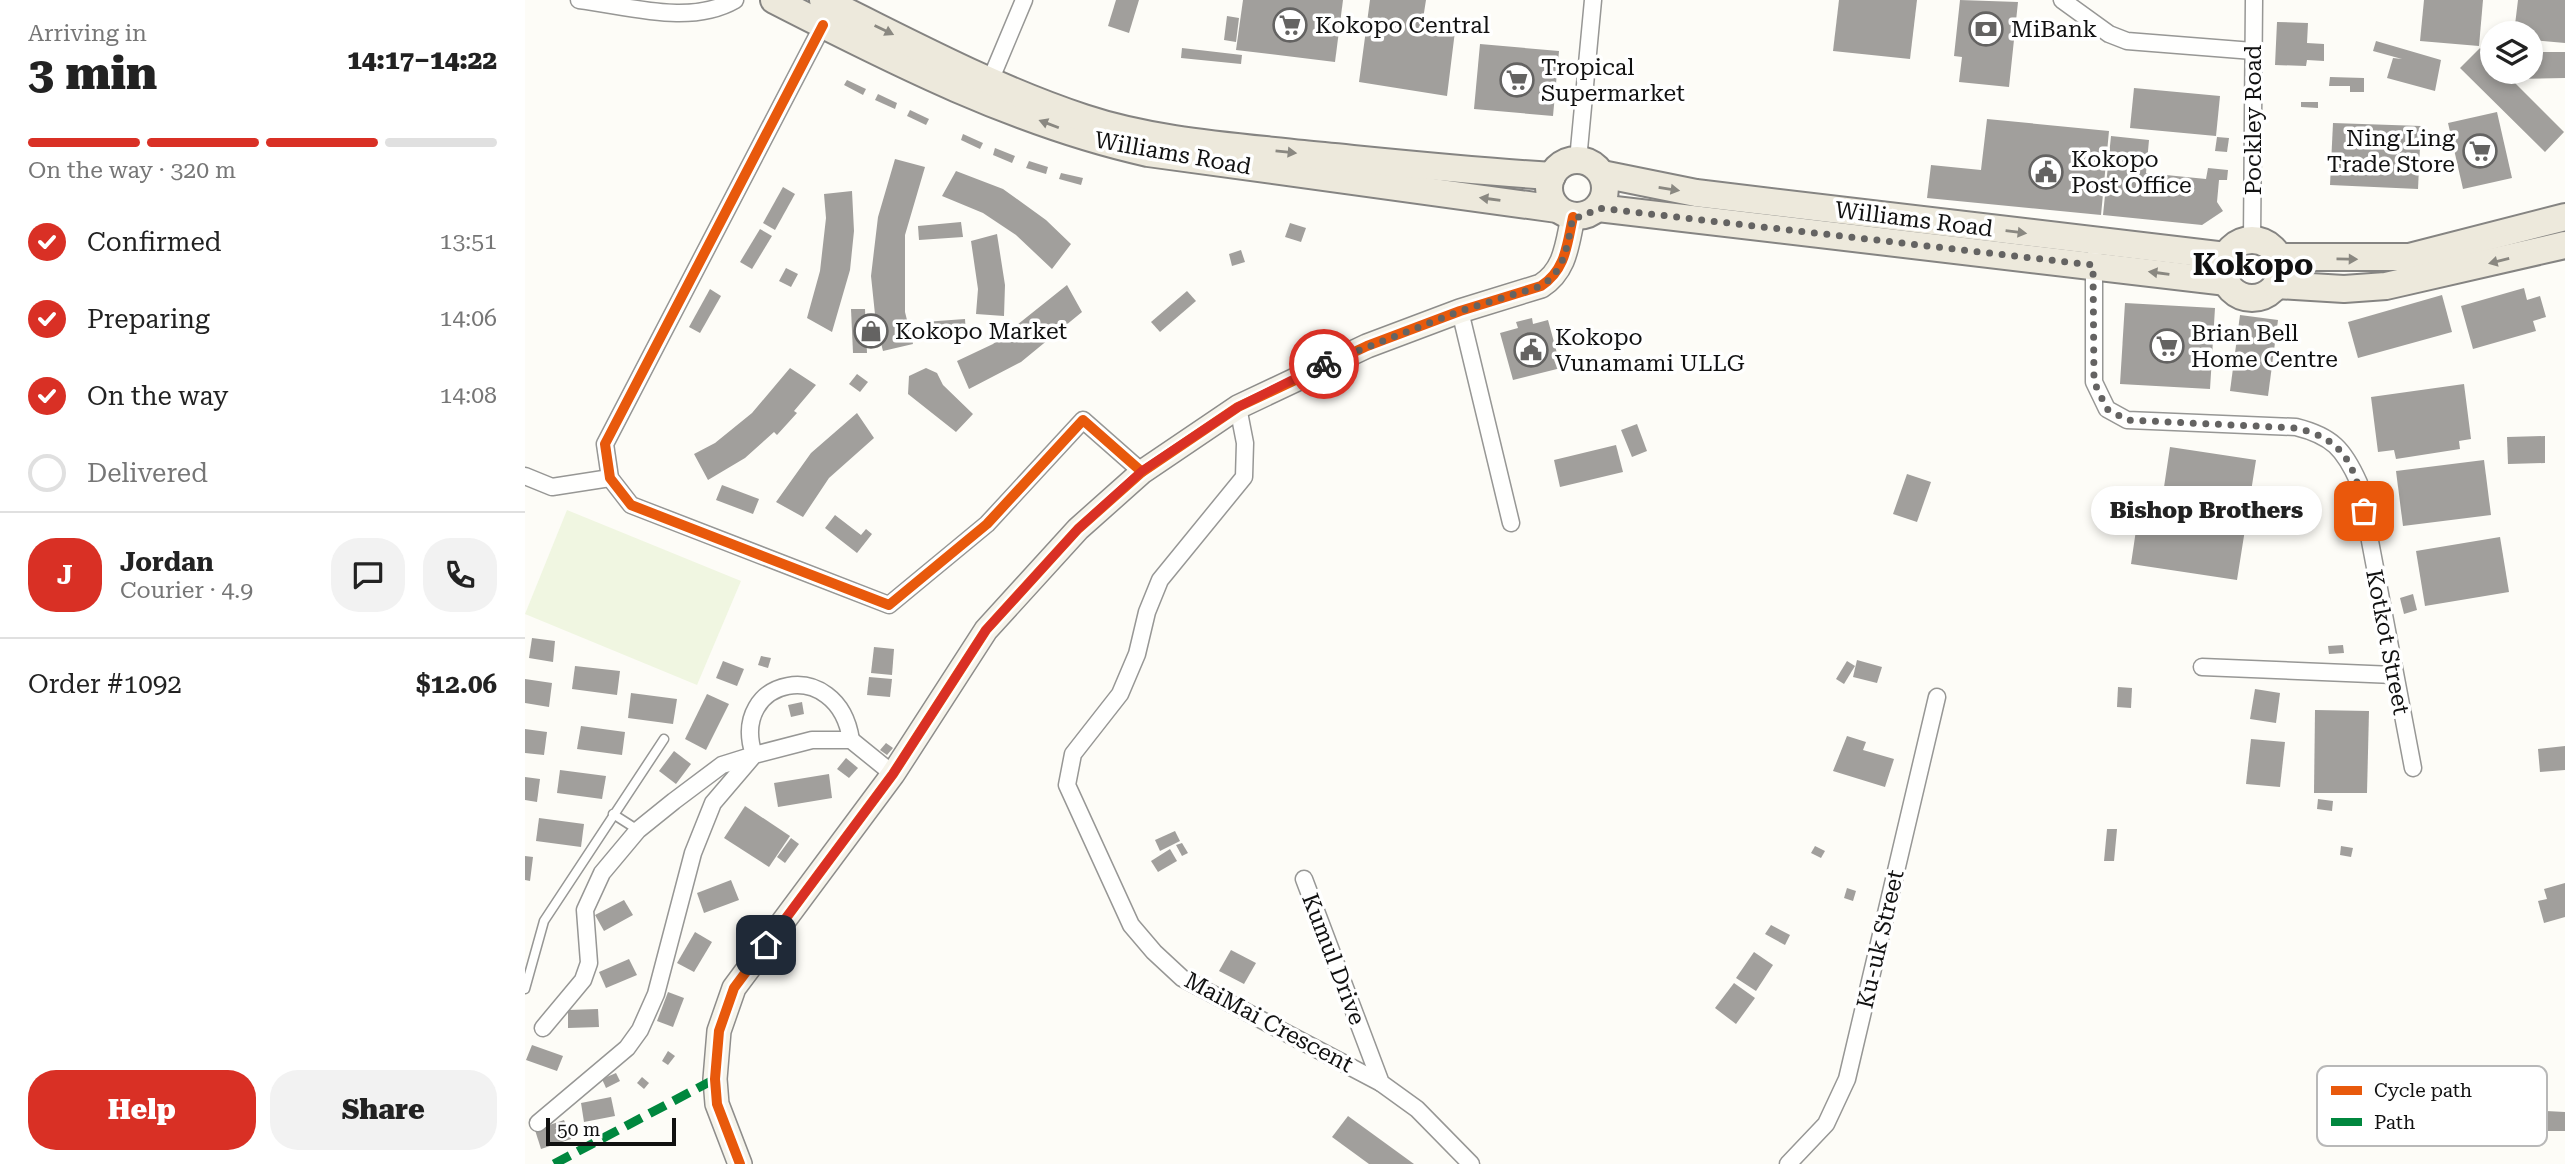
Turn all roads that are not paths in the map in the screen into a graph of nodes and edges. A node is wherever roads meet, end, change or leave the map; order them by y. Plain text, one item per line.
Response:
1 (579, 0) edge
2 (735, 0) edge
3 (774, 0) edge
4 (1024, 0) edge
5 (1593, 0) edge
6 (2062, 0) edge
7 (2254, 0) edge
8 (823, 13) edge
9 (2253, 51) junction
10 (990, 81) junction
11 (1578, 160) junction
12 (1602, 174) junction
13 (1552, 176) junction
14 (1598, 208) junction
15 (1565, 213) junction
16 (2565, 217) edge
17 (2252, 240) junction
18 (2565, 244) edge
19 (2094, 253) junction
20 (2279, 257) junction
21 (2227, 269) junction
22 (2276, 285) junction
23 (1460, 311) junction
24 (1238, 407) junction
25 (1142, 471) junction
26 (525, 476) edge
27 (610, 478) junction
28 (1511, 523) dead end
29 (2202, 667) dead end
30 (2394, 675) junction
31 (1937, 697) dead end
32 (664, 739) dead end
33 (851, 740) junction
34 (754, 755) junction
35 (2413, 768) dead end
36 (893, 774) junction
37 (613, 814) junction
38 (638, 830) junction
39 (1304, 879) dead end
40 (525, 989) edge
41 (543, 1028) dead end
42 (1381, 1083) junction
43 (538, 1123) dead end
44 (740, 1164) edge
45 (1471, 1164) edge
46 (1788, 1164) edge

1 - 2 street
3 - 8 main road, Williams Road
4 - 10 street
5 - 11 street
6 - 9 street
7 - 9 street, Pockley Road
8 -> 10 main road, Williams Road
15 -> 8 main road, Williams Road
8 - 27 street
9 - 17 street, Pockley Road
10 -> 13 main road, Williams Road
11 - 12 main road, Williams Road
11 - 13 main road
12 - 14 main road
12 -> 19 main road, Williams Road
13 - 15 main road
14 - 15 main road, Williams Road
14 - 19 main road, Williams Road
15 - 23 street
20 -> 16 main road
17 - 20 main road
17 - 21 main road
18 -> 22 main road, Williams Road
19 - 21 main road, Williams Road
19 - 30 street, Kotkot Street
20 - 22 main road
21 - 22 main road, Williams Road
23 - 24 street
23 - 28 street
24 - 25 street
24 - 42 street, MaiMai Crescent
25 - 27 street
25 - 36 street
26 - 27 street
29 - 30 street
30 - 35 street, Kotkot Street
31 - 46 street, Ku-uk Street
32 - 37 lane
33 - 34 street
33 - 34 street
33 - 36 street
34 - 38 street
34 - 43 street
36 - 44 street
37 - 38 lane
37 - 40 lane
38 - 41 street
39 - 42 street, Kumul Drive
42 - 45 street

